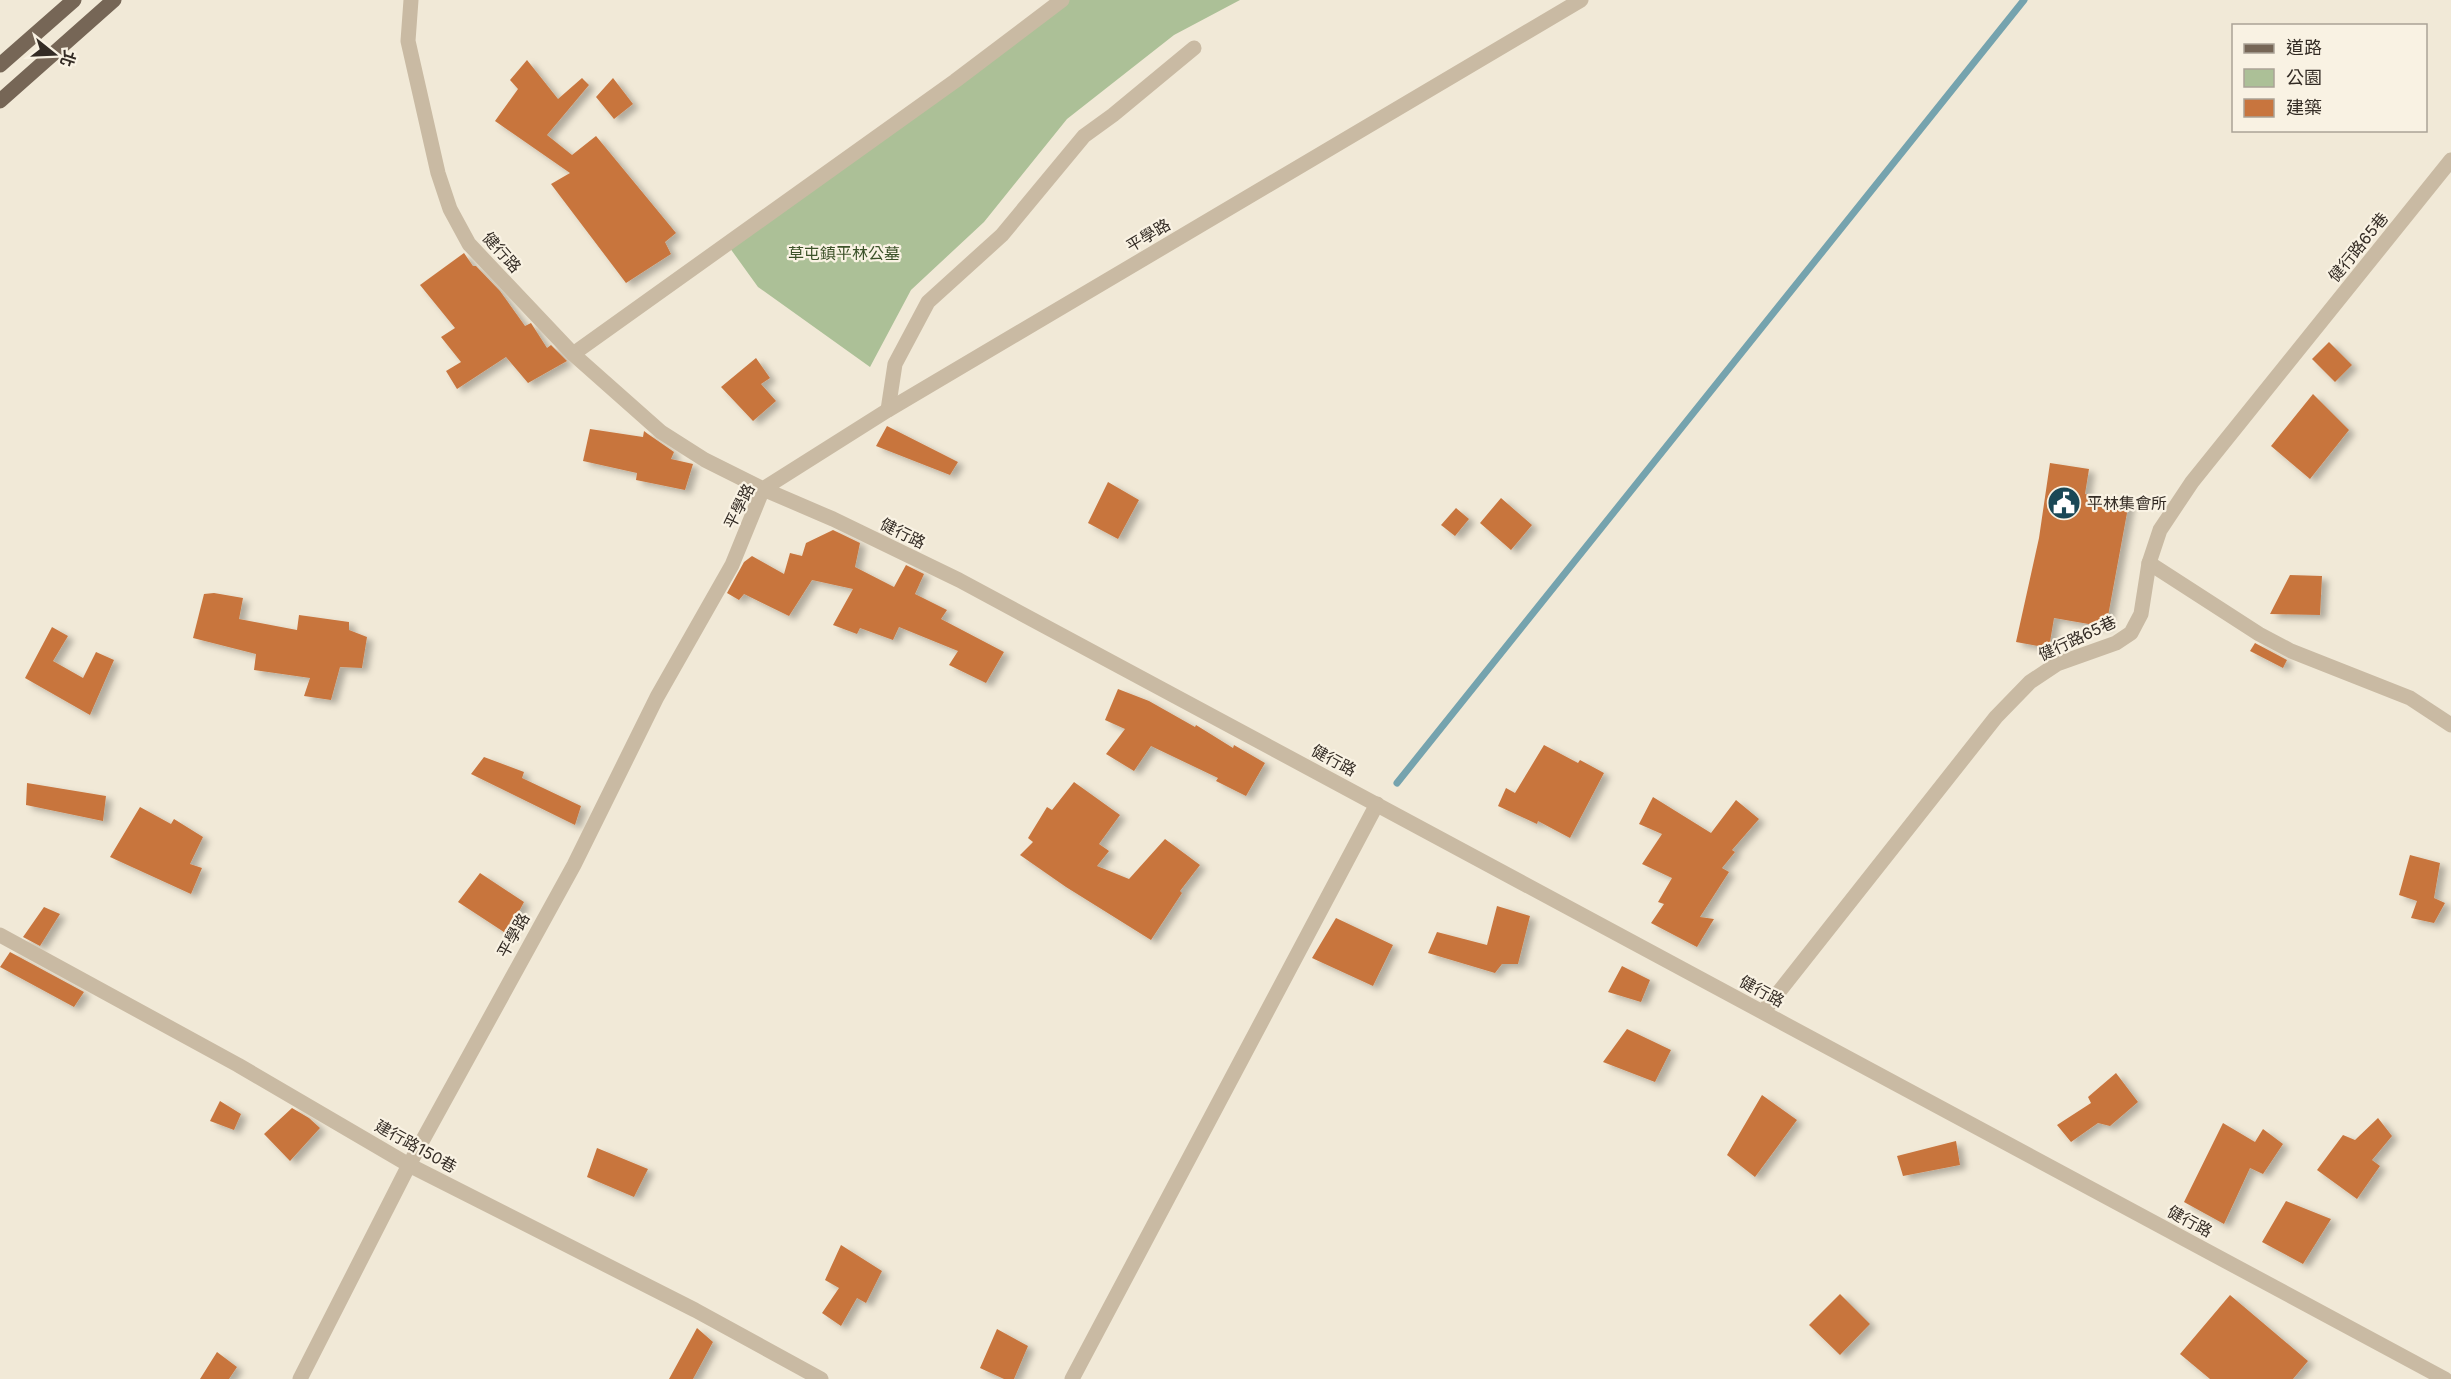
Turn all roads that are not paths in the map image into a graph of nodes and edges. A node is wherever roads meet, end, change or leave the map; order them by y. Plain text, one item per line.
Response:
1 (74, 0) edge
2 (114, 0) edge
3 (411, 0) edge
4 (1062, 0) edge
5 (1581, 0) edge
6 (1194, 48) dead end
7 (0, 65) edge
8 (0, 102) edge
9 (2451, 160) edge
10 (573, 354) junction
11 (888, 410) junction
12 (763, 489) junction
13 (2149, 563) junction
14 (2451, 725) edge
15 (1377, 804) junction
16 (0, 935) edge
17 (1763, 1012) junction
18 (409, 1164) junction
19 (300, 1379) edge
20 (821, 1379) edge
21 (1072, 1379) edge
22 (2445, 1379) edge

1 - 7 main road
2 - 8 main road
3 - 10 street, 健行路
4 - 10 street
5 - 11 street, 平學路
6 - 11 street
9 - 13 street, 健行路65巷
10 - 12 street, 健行路
11 - 12 street, 平學路
12 - 15 street, 健行路
12 - 18 street, 平學路
13 - 14 street
13 - 17 street, 健行路65巷
15 - 17 street, 健行路
15 - 21 street
16 - 18 street, 建行路150巷
17 - 22 street, 健行路
18 - 19 street, 平學路
18 - 20 street, 建行路150巷

